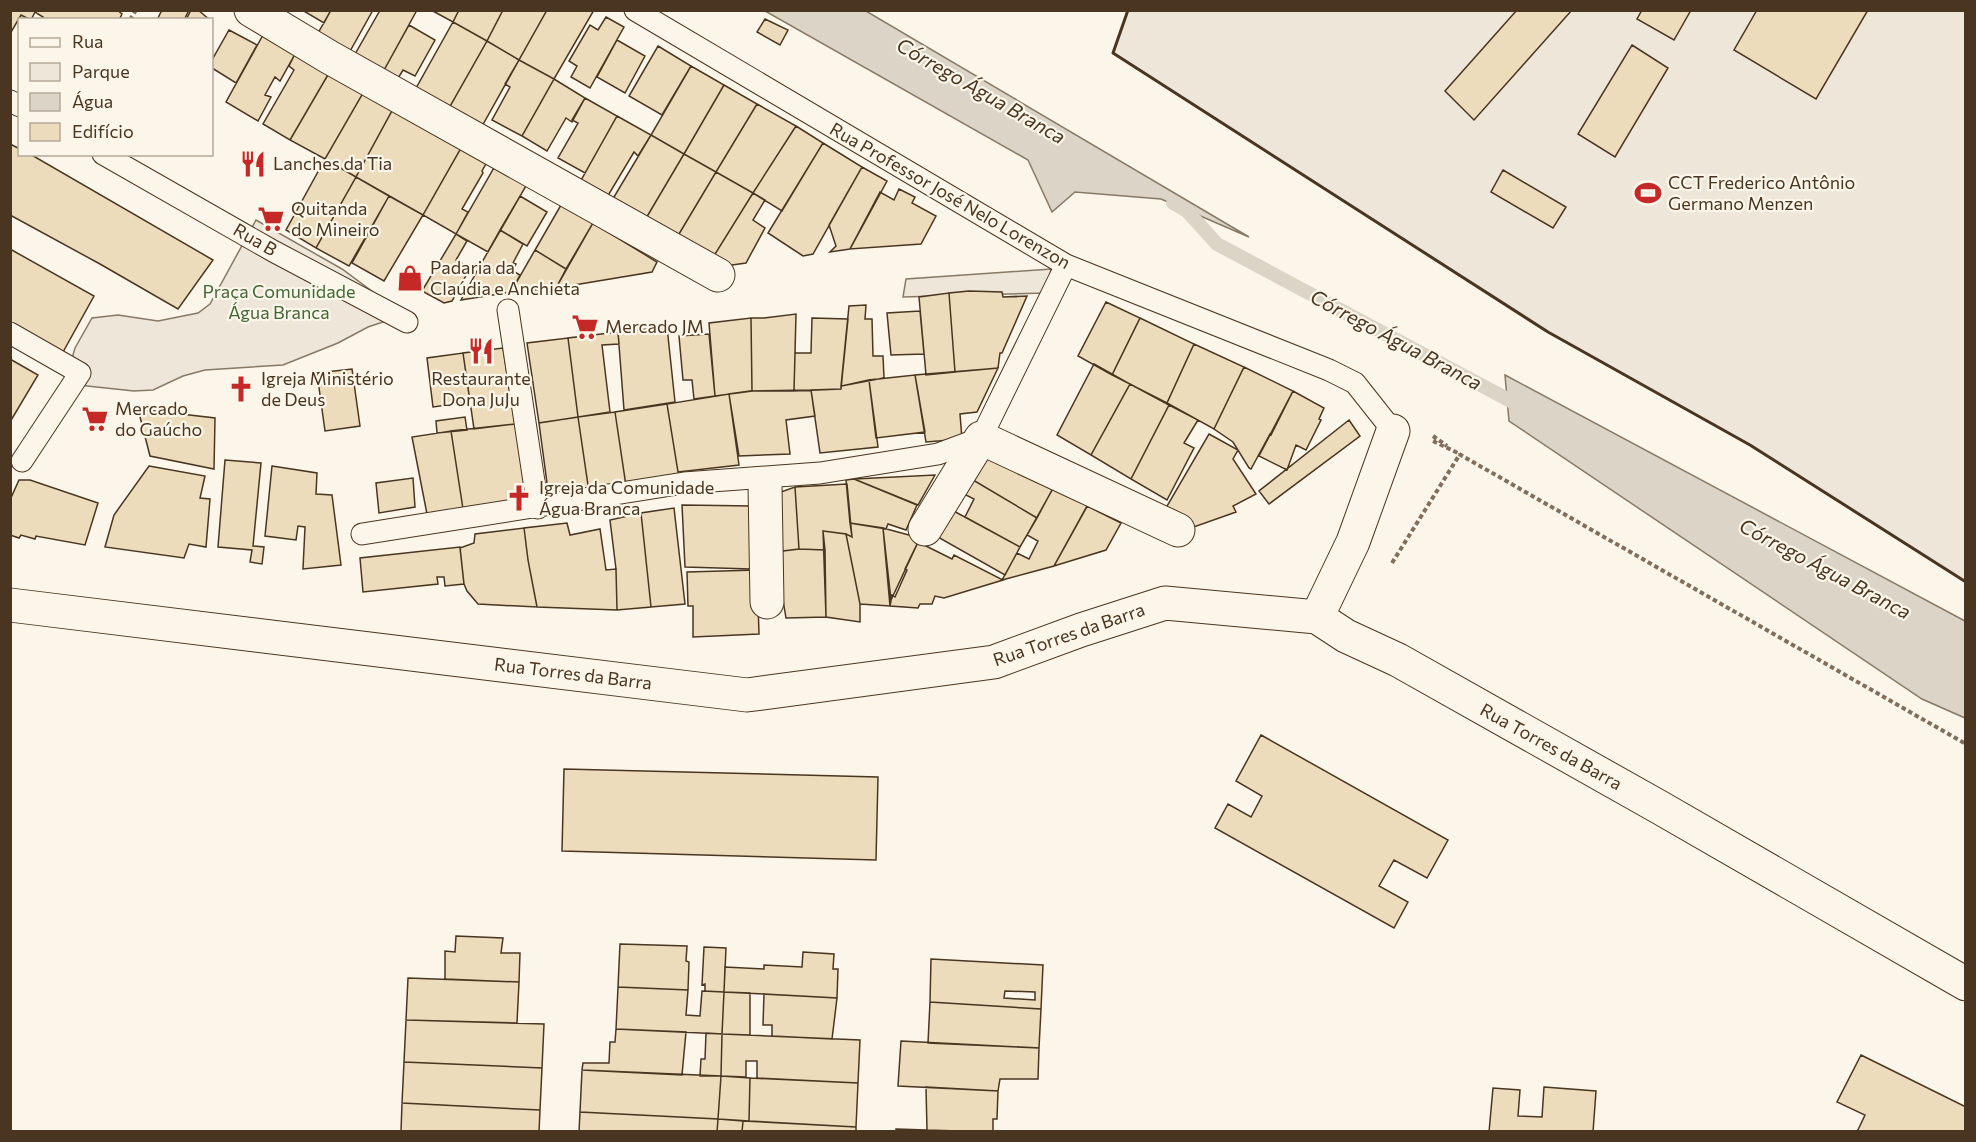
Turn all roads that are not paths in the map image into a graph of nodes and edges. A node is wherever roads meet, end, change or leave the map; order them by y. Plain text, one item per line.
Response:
1 (250, 10) edge
2 (635, 10) edge
3 (107, 156) edge
4 (1066, 265) junction
5 (718, 275) dead end
6 (508, 310) dead end
7 (407, 322) dead end
8 (10, 333) edge
9 (1393, 431) joint
10 (981, 438) junction
11 (22, 461) dead end
12 (765, 485) dead end
13 (538, 508) junction
14 (926, 529) dead end
15 (1178, 530) dead end
16 (362, 534) dead end
17 (767, 602) dead end
18 (10, 605) edge
19 (1317, 617) junction
20 (1965, 984) edge

1 - 5 street
2 - 4 lane, Rua Professor José Nelo Lorenzon
3 - 7 lane, Rua B
4 - 9 lane, Rua Professor José Nelo Lorenzon
4 - 10 lane
6 - 13 lane
8 - 11 lane
9 - 19 street
10 - 13 lane
10 - 14 street
10 - 15 street
12 - 17 street
13 - 16 lane
18 - 19 street, Rua Torres da Barra
19 - 20 street, Rua Torres da Barra

